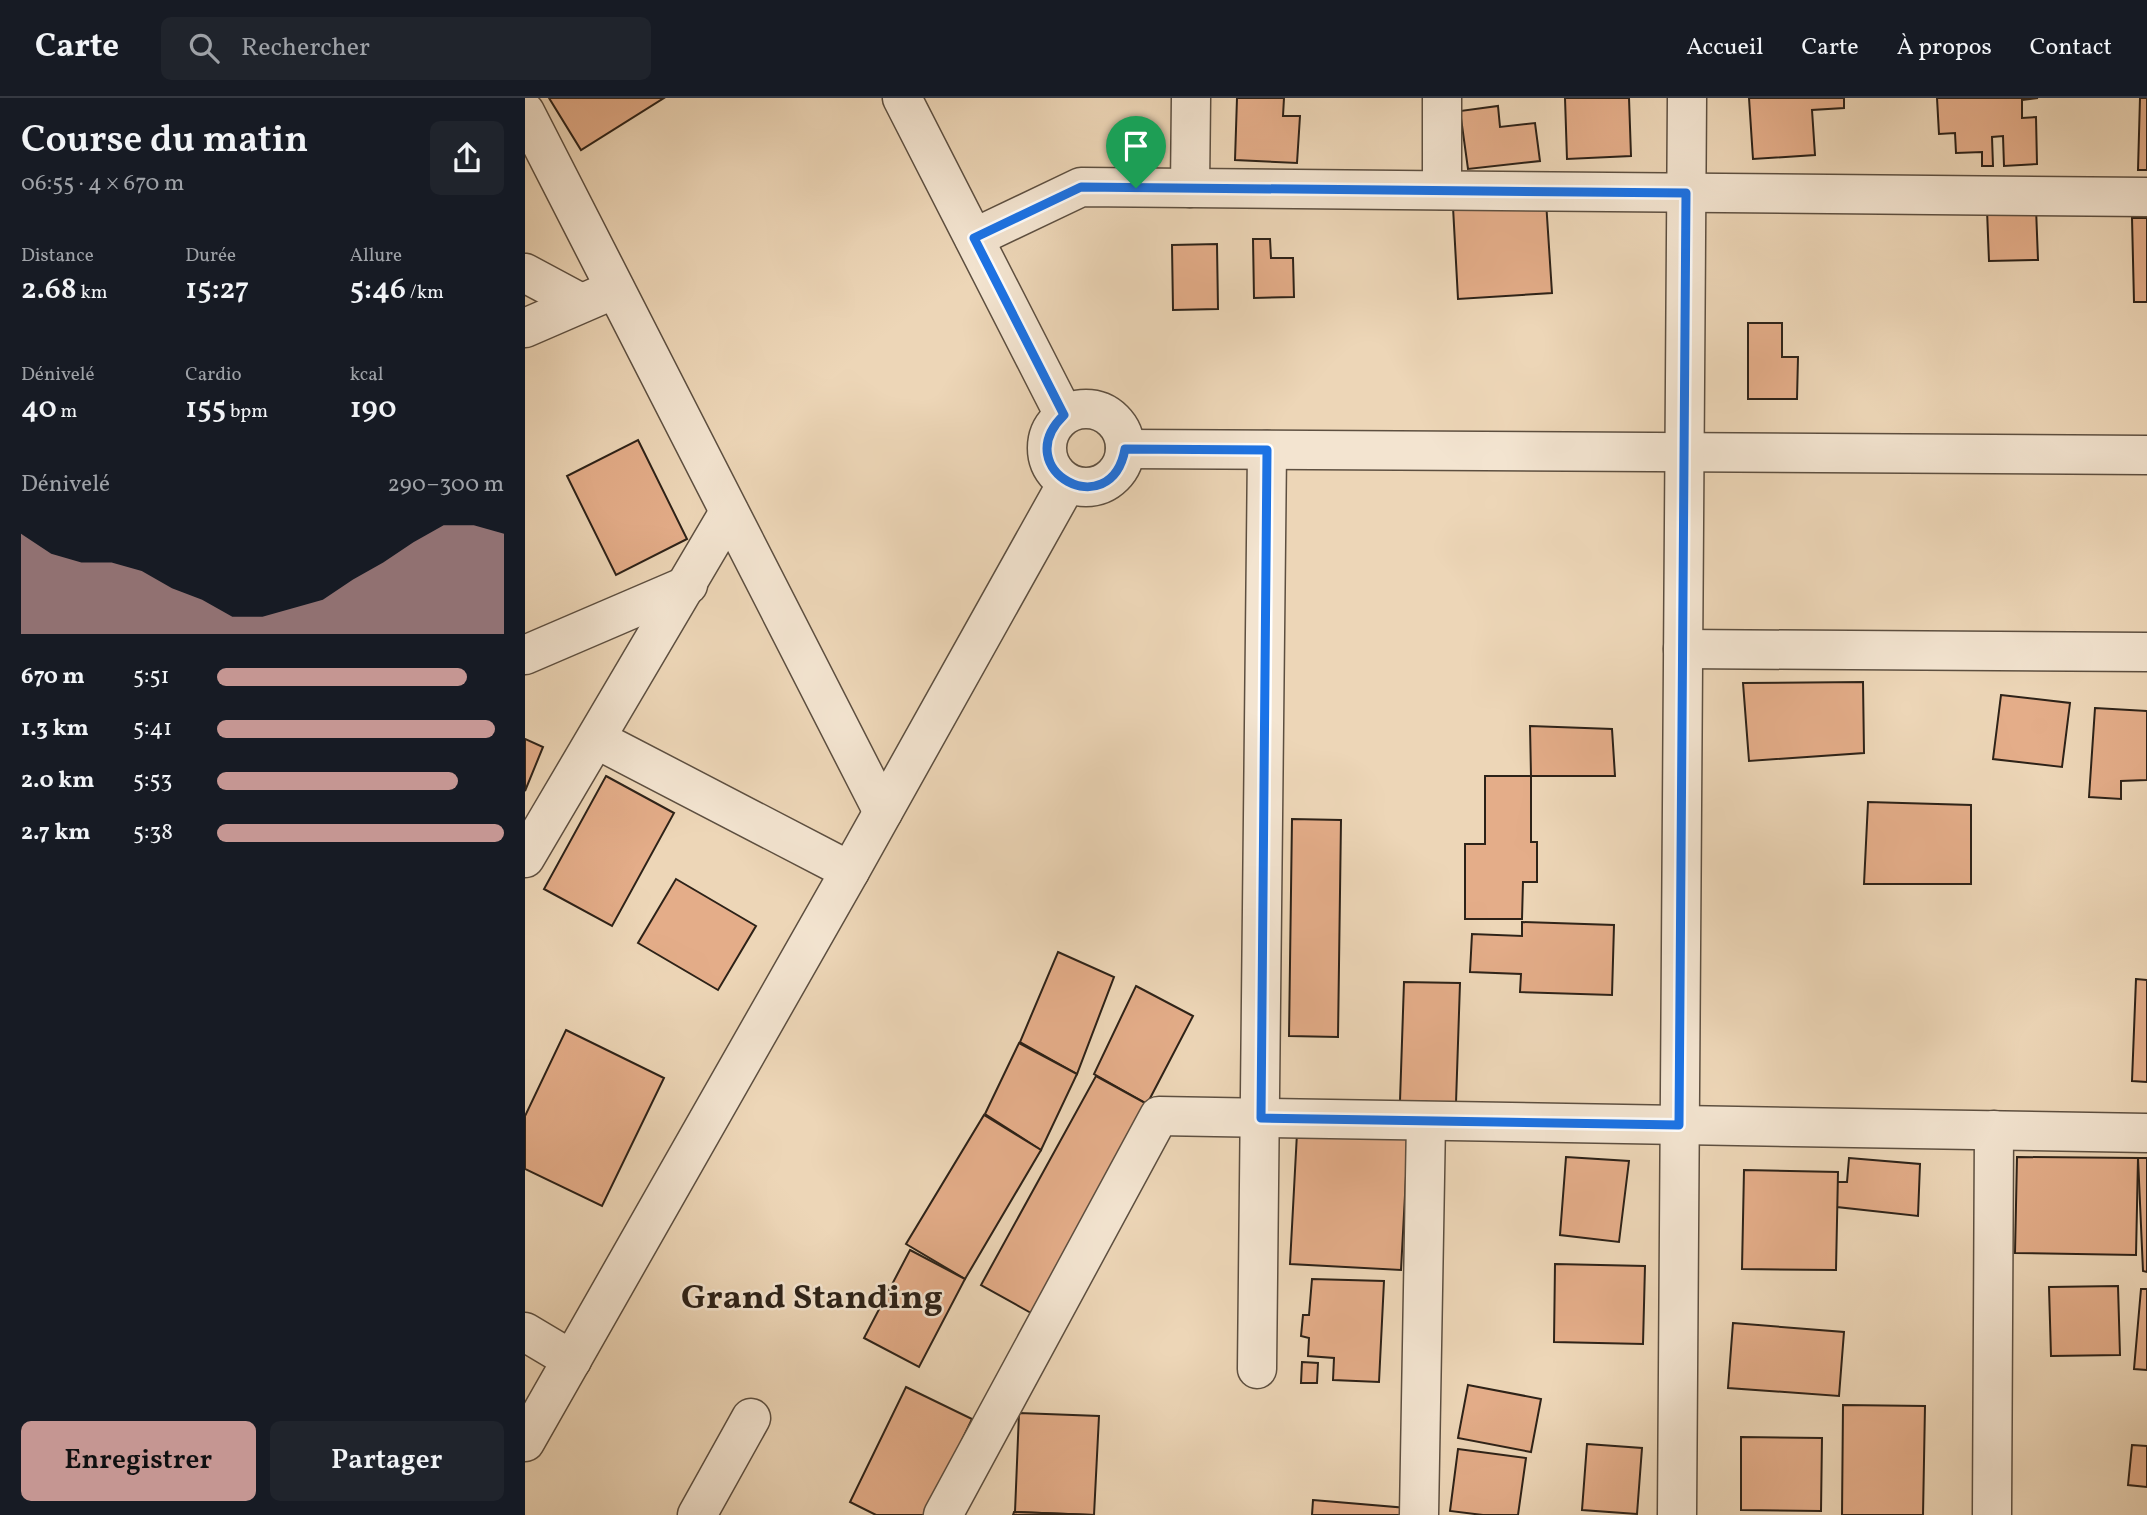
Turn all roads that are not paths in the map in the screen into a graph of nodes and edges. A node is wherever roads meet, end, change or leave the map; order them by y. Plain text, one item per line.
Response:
1 (902, 98) edge
2 (1191, 98) edge
3 (1443, 98) edge
4 (1687, 98) edge
5 (525, 112) edge
6 (1190, 188) junction
7 (1442, 190) junction
8 (1686, 193) junction
9 (2147, 197) edge
10 (974, 238) junction
11 (525, 273) edge
12 (598, 296) junction
13 (525, 328) edge
14 (1064, 415) junction
15 (1125, 449) junction
16 (1267, 450) junction
17 (1685, 453) junction
18 (2147, 455) edge
19 (1067, 482) junction
20 (729, 512) junction
21 (688, 584) junction
22 (1683, 649) junction
23 (2147, 652) edge
24 (525, 655) edge
25 (596, 739) junction
26 (883, 812) junction
27 (525, 858) edge
28 (850, 871) junction
29 (1261, 1118) junction
30 (1426, 1121) junction
31 (1679, 1125) junction
32 (1994, 1130) junction
33 (2147, 1133) edge
34 (525, 1332) edge
35 (572, 1360) junction
36 (1257, 1369) dead end
37 (751, 1418) dead end
38 (525, 1443) edge
39 (697, 1515) edge
40 (943, 1515) edge
41 (1419, 1515) edge
42 (1677, 1515) edge
43 (1992, 1515) edge

1 - 10 street
2 - 6 street
3 - 7 street
4 - 8 street
5 - 12 street
6 - 7 street
6 - 10 street
7 - 8 street
8 - 9 street
8 - 17 street
10 - 14 street
11 - 12 street
12 - 13 street
12 - 20 street
14 - 15 street
14 - 19 street
15 - 16 street
15 - 19 street
16 - 17 street
16 - 29 street
17 - 18 street
17 - 22 street
19 - 26 street
20 - 21 street
20 - 26 street
21 - 24 street
21 - 25 street
22 - 23 street
22 - 31 street
25 - 27 street
25 - 28 street
26 - 28 street
28 - 35 street
29 - 30 street
29 - 36 street
29 - 40 street
30 - 31 street
30 - 41 street
31 - 32 street
31 - 42 street
32 - 33 street
32 - 43 street
34 - 35 street
35 - 38 street
37 - 39 street

